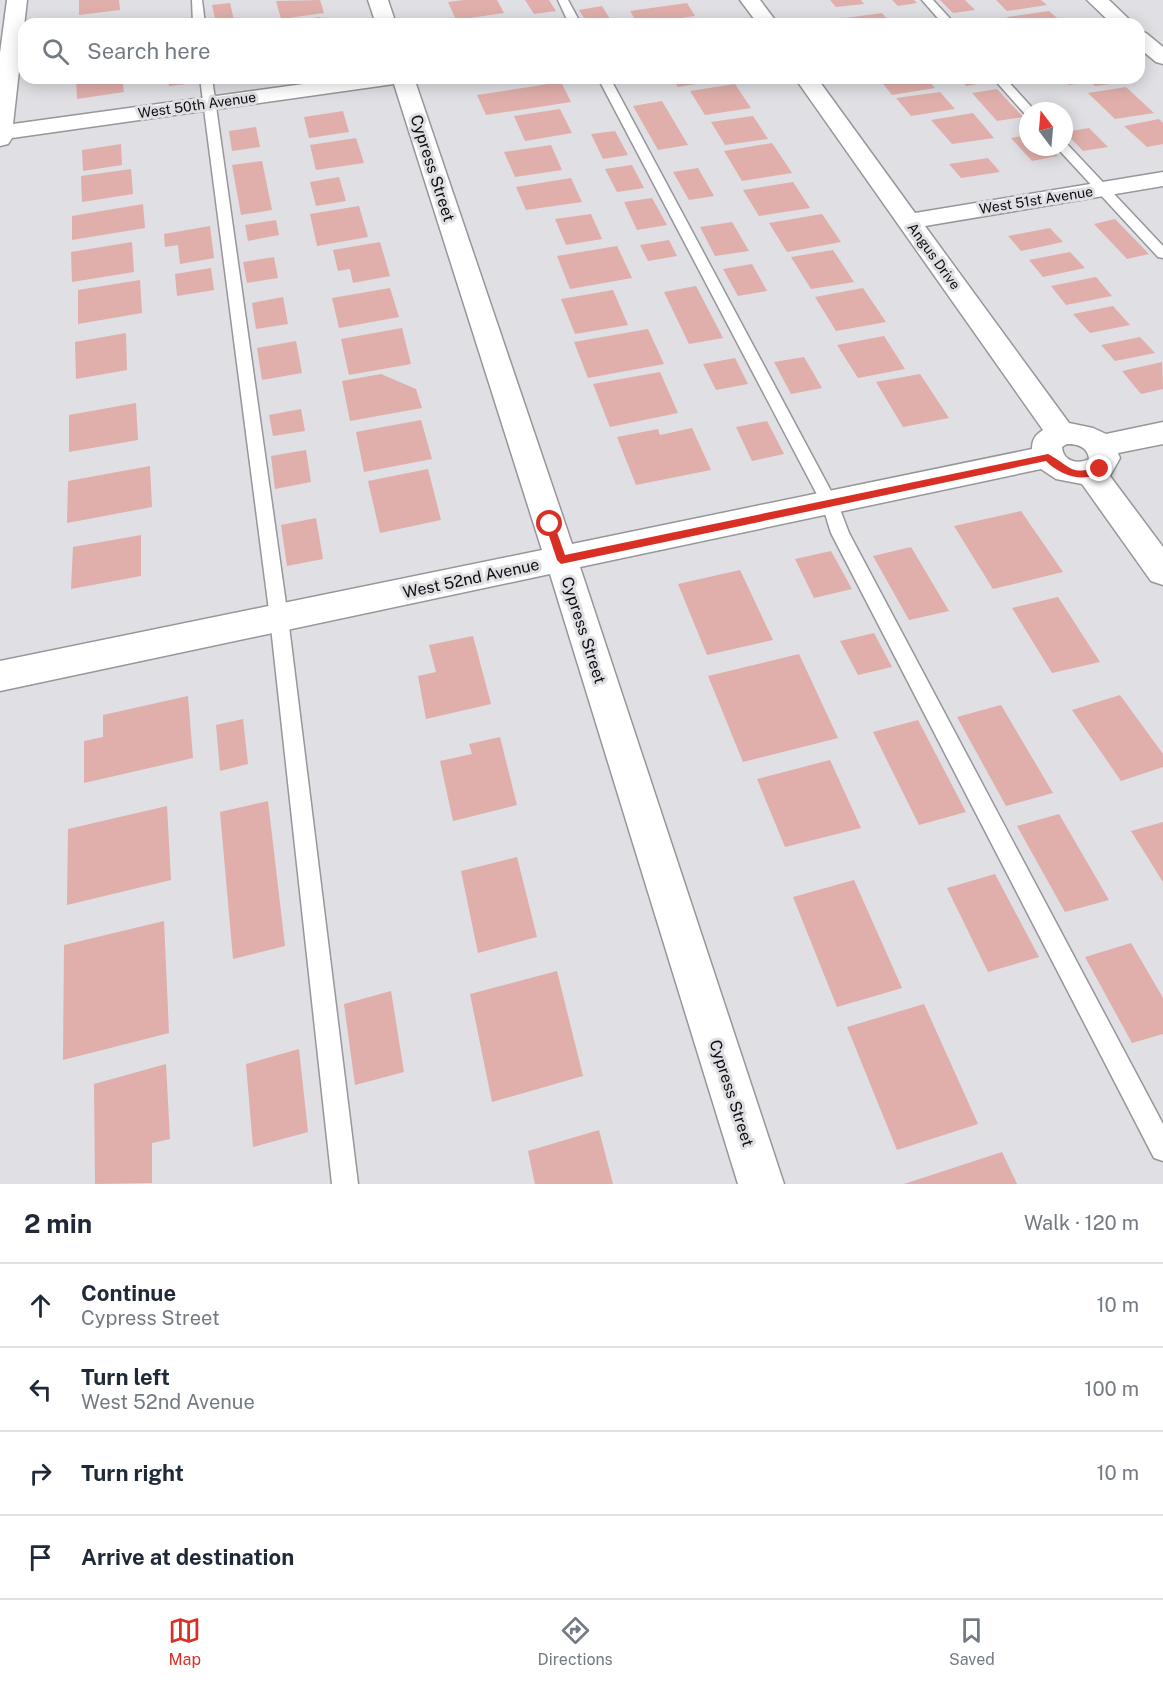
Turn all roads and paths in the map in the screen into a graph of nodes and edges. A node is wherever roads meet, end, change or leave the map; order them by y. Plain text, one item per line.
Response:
1 (17, 0) edge
2 (197, 0) edge
3 (378, 0) edge
4 (563, 0) edge
5 (750, 0) edge
6 (927, 0) edge
7 (1097, 0) edge
8 (198, 18) edge
9 (384, 18) edge
10 (572, 18) edge
11 (764, 18) edge
12 (944, 18) edge
13 (1117, 18) edge
14 (1145, 42) edge
15 (1163, 58) edge
16 (207, 84) edge
17 (351, 84) edge
18 (405, 84) edge
19 (607, 84) edge
20 (810, 84) edge
21 (1004, 84) edge
22 (1021, 102) edge
23 (209, 104) junction
24 (0, 133) edge
25 (0, 139) edge
26 (1071, 156) edge
27 (1163, 179) edge
28 (1102, 189) junction
29 (909, 222) junction
30 (1163, 254) edge
31 (1163, 433) edge
32 (1055, 445) junction
33 (1096, 460) junction
34 (830, 504) junction
35 (561, 560) junction
36 (1163, 572) edge
37 (279, 618) junction
38 (0, 676) edge
39 (1163, 1149) edge
40 (345, 1184) edge
41 (760, 1184) edge

1 - 24 street
2 - 8 lane
3 - 9 street
4 - 10 lane
5 - 11 street
6 - 12 lane
7 - 13 street
14 - 15 street
16 - 23 lane
17 - 23 street, West 50th Avenue
18 - 35 street, Cypress Street
19 - 34 lane
20 - 29 street, Angus Drive
21 - 22 lane
23 - 24 street, West 50th Avenue
23 - 37 lane
24 - 25 street
26 - 28 lane
27 - 28 street, West 51st Avenue
28 - 29 street, West 51st Avenue
28 - 30 lane
29 - 32 street, Angus Drive
31 - 33 street
32 - 33 street
32 - 33 street
32 - 34 street, West 52nd Avenue
33 - 36 street
34 - 35 street, West 52nd Avenue
34 - 39 lane
35 - 37 street, West 52nd Avenue
35 - 41 street, Cypress Street
37 - 38 street, West 52nd Avenue
37 - 40 lane

